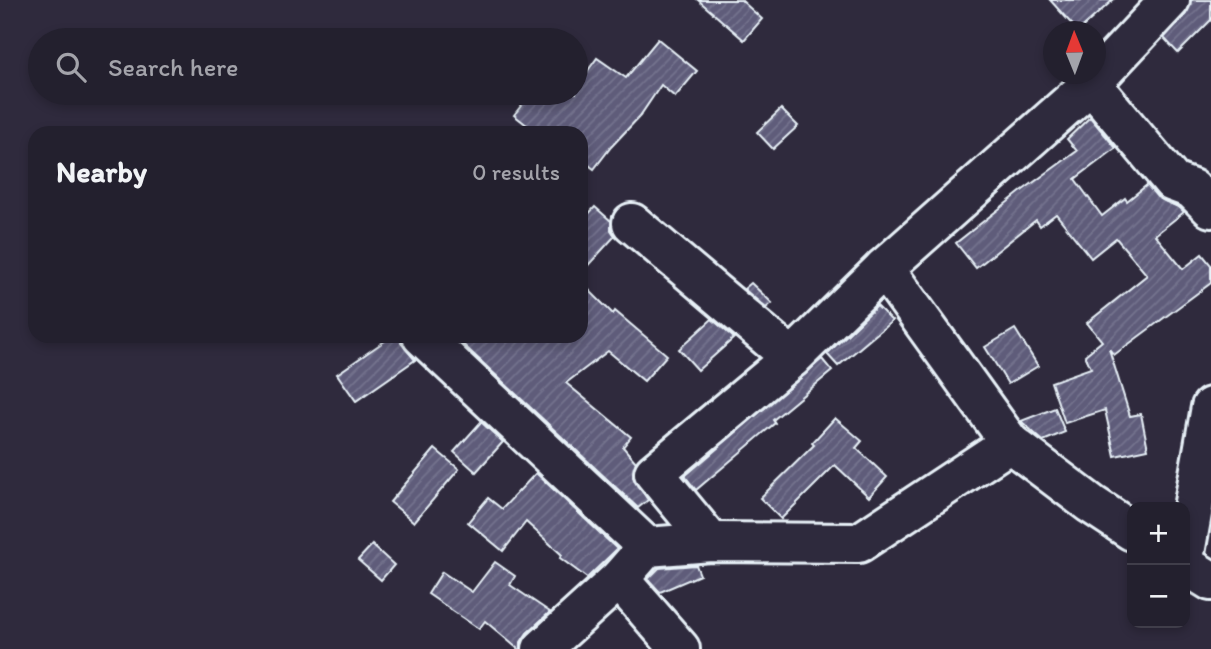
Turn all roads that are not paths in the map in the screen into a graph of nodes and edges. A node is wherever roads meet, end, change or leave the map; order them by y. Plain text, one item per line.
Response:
1 (1148, 7) edge
2 (1106, 64) edge
3 (1091, 84) joint
4 (1205, 190) edge
5 (632, 223) dead end
6 (884, 268) junction
7 (429, 343) edge
8 (792, 358) junction
9 (1211, 407) edge
10 (1010, 443) junction
11 (1190, 526) edge
12 (1127, 528) edge
13 (711, 542) junction
14 (647, 547) junction
15 (1190, 568) edge
16 (619, 579) junction
17 (1211, 581) edge
18 (542, 649) edge
19 (680, 649) edge

1 - 2 street
3 - 4 street
3 - 6 street
5 - 8 street
6 - 8 street
6 - 10 street
7 - 14 street
8 - 13 street
9 - 11 street
10 - 12 street
10 - 13 street
13 - 14 street
14 - 16 street
15 - 17 street
16 - 18 street
16 - 19 street

